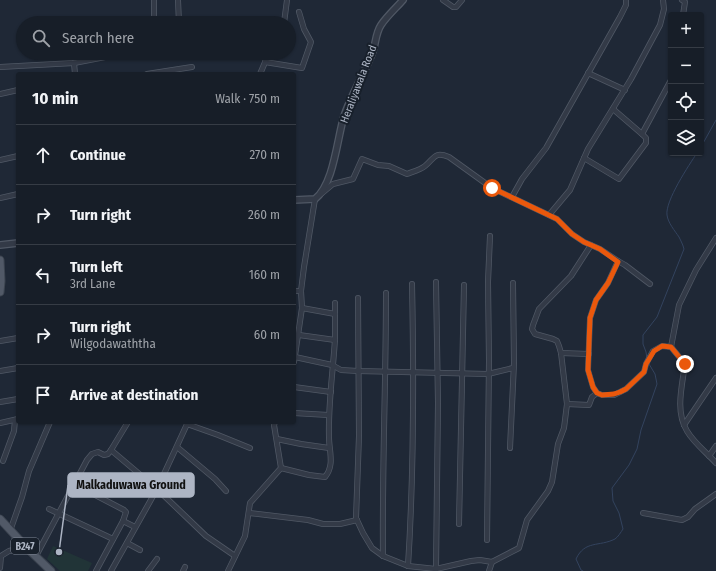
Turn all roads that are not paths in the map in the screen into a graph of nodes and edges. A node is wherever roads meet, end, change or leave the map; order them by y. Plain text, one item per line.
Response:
1 (154, 0) edge
2 (178, 0) edge
3 (288, 0) edge
4 (403, 0) edge
5 (443, 0) edge
6 (462, 0) edge
7 (626, 0) edge
8 (663, 0) edge
9 (682, 0) edge
10 (299, 12) dead end
11 (683, 12) edge
12 (154, 16) edge
13 (179, 16) edge
14 (285, 16) edge
15 (93, 60) edge
16 (265, 62) joint
17 (74, 64) junction
18 (0, 67) edge
19 (192, 67) dead end
20 (178, 71) edge
21 (75, 72) edge
22 (167, 72) edge
23 (261, 72) edge
24 (588, 73) junction
25 (669, 84) edge
26 (16, 90) edge
27 (625, 90) junction
28 (0, 94) edge
29 (613, 110) junction
30 (642, 134) junction
31 (16, 156) edge
32 (584, 158) junction
33 (0, 160) edge
34 (16, 194) edge
35 (321, 194) junction
36 (512, 197) junction
37 (0, 198) edge
38 (315, 199) junction
39 (296, 200) edge
40 (549, 215) junction
41 (490, 236) dead end
42 (716, 238) edge
43 (16, 242) edge
44 (0, 245) edge
45 (591, 245) junction
46 (0, 260) edge
47 (618, 262) junction
48 (436, 282) dead end
49 (513, 283) dead end
50 (412, 284) dead end
51 (650, 284) dead end
52 (464, 285) dead end
53 (296, 291) edge
54 (302, 291) junction
55 (0, 292) edge
56 (386, 293) dead end
57 (358, 298) dead end
58 (335, 302) dead end
59 (302, 308) junction
60 (335, 314) junction
61 (299, 335) junction
62 (16, 338) edge
63 (335, 340) junction
64 (0, 341) edge
65 (671, 347) junction
66 (296, 352) edge
67 (561, 354) junction
68 (589, 354) junction
69 (296, 357) edge
70 (332, 365) junction
71 (16, 368) edge
72 (513, 368) junction
73 (0, 371) edge
74 (358, 371) junction
75 (386, 371) junction
76 (414, 372) junction
77 (438, 373) junction
78 (461, 373) junction
79 (488, 374) junction
80 (716, 378) edge
81 (296, 388) edge
82 (331, 392) junction
83 (597, 393) junction
84 (16, 399) edge
85 (0, 402) edge
86 (567, 404) junction
87 (296, 413) edge
88 (328, 415) junction
89 (16, 420) edge
90 (0, 423) edge
91 (49, 424) edge
92 (127, 424) edge
93 (188, 424) edge
94 (190, 424) edge
95 (274, 424) edge
96 (684, 425) junction
97 (277, 439) junction
98 (716, 446) edge
99 (177, 447) junction
100 (250, 448) dead end
101 (329, 448) junction
102 (510, 448) dead end
103 (111, 450) junction
104 (710, 456) junction
105 (3, 461) dead end
106 (716, 463) edge
107 (280, 468) junction
108 (74, 484) junction
109 (157, 490) junction
110 (226, 491) dead end
111 (716, 494) edge
112 (49, 509) dead end
113 (59, 513) junction
114 (249, 513) junction
115 (643, 513) dead end
116 (0, 519) edge
117 (357, 520) junction
118 (123, 521) junction
119 (459, 524) dead end
120 (135, 527) junction
121 (10, 531) junction
122 (113, 539) junction
123 (487, 540) dead end
124 (127, 543) junction
125 (26, 547) junction
126 (140, 550) dead end
127 (36, 556) junction
128 (235, 556) junction
129 (383, 556) junction
130 (157, 559) dead end
131 (492, 562) junction
132 (408, 566) junction
133 (0, 568) edge
134 (436, 569) junction
135 (51, 571) edge
136 (96, 571) edge
137 (111, 571) edge
138 (148, 571) edge
139 (228, 571) edge
140 (489, 571) edge

1 - 12 street
2 - 13 street
3 - 14 street
4 - 35 street, Heraliyawala Road
5 - 6 street
7 - 24 street
8 - 27 street
9 - 11 street
10 - 16 street
15 - 17 street
16 - 23 street
17 - 18 street
17 - 21 street
19 - 20 street
20 - 22 street
24 - 27 street
24 - 36 street
25 - 30 street
26 - 28 street
27 - 29 street
29 - 30 street
29 - 32 street
30 - 32 street
31 - 33 street
32 - 40 street
34 - 37 street
35 - 36 street
35 - 38 street, Heraliyawala Road
36 - 40 street
38 - 39 street
38 - 54 street
40 - 45 street
41 - 79 street
42 - 65 street
43 - 44 street
45 - 47 street
45 - 67 street
46 - 55 main road
47 - 51 street
47 - 68 street
48 - 77 street
49 - 72 street
50 - 76 street
52 - 78 street
53 - 54 street
54 - 59 street
56 - 75 street
57 - 74 street
58 - 60 street
59 - 60 street
59 - 61 street
60 - 63 street
61 - 63 street
61 - 66 street
62 - 64 street
63 - 70 street
65 - 83 street
65 - 96 street
67 - 68 street
67 - 86 street
68 - 83 street
69 - 70 street
70 - 74 street
70 - 82 street
71 - 73 street
72 - 79 street
72 - 102 street
74 - 75 street
74 - 117 street
75 - 76 street
75 - 129 street
76 - 77 street
76 - 132 street
77 - 78 street
77 - 134 street
78 - 79 street
78 - 119 street
79 - 123 street
80 - 96 street
81 - 82 street
82 - 88 street
83 - 86 street
84 - 85 street
86 - 131 street
87 - 88 street
88 - 101 street
89 - 90 street
89 - 105 street
91 - 121 street
92 - 103 street
93 - 99 street
94 - 100 street
95 - 97 street
96 - 104 street
97 - 101 street
97 - 107 street
98 - 104 street
99 - 109 street
99 - 110 street
101 - 107 street
103 - 108 street
103 - 109 street
104 - 106 street
107 - 114 street
108 - 113 street
108 - 118 street
109 - 120 street
109 - 128 street
111 - 115 street
112 - 113 street
113 - 122 street
113 - 127 street
114 - 117 street
114 - 128 street
116 - 121 main road, B247
117 - 129 street
118 - 120 street
118 - 122 street
120 - 124 street
121 - 125 main road, B247
122 - 136 street
124 - 126 street
124 - 137 street
125 - 127 main road, B247
125 - 133 street
127 - 135 main road, B247
128 - 139 street
129 - 132 street
130 - 138 street
131 - 134 street
131 - 140 street
132 - 134 street

